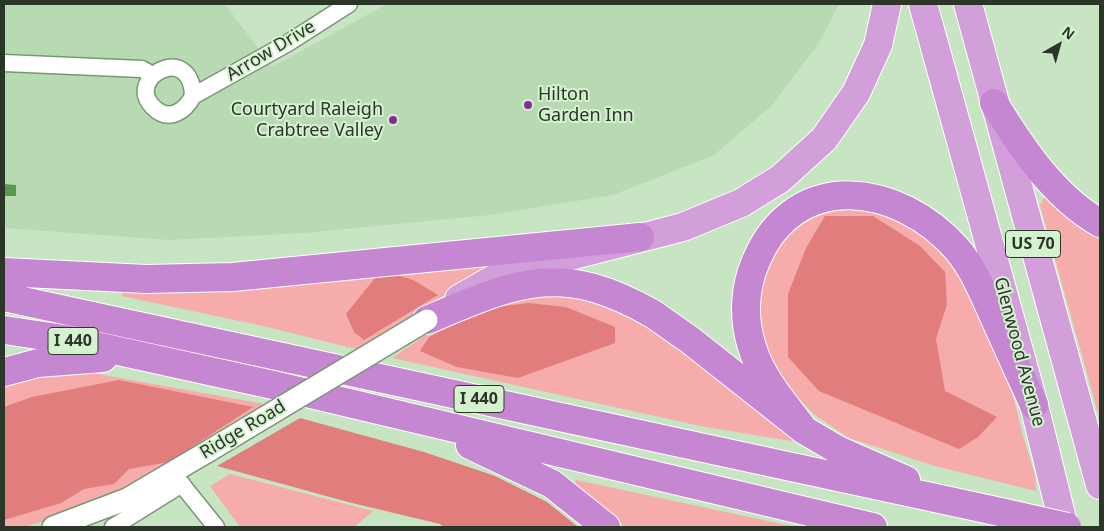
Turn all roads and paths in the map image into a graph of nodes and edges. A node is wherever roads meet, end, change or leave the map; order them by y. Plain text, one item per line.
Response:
1 (348, 4) edge
2 (887, 4) edge
3 (923, 4) edge
4 (968, 4) edge
5 (4, 63) edge
6 (152, 75) junction
7 (194, 96) junction
8 (994, 103) junction
9 (1100, 223) edge
10 (640, 237) junction
11 (4, 272) edge
12 (4, 297) edge
13 (427, 320) junction
14 (4, 330) edge
15 (141, 356) junction
16 (4, 372) edge
17 (1034, 406) junction
18 (414, 420) junction
19 (804, 430) junction
20 (177, 478) junction
21 (1100, 484) edge
22 (955, 501) junction
23 (53, 527) edge
24 (113, 527) edge
25 (216, 527) edge
26 (606, 527) edge
27 (874, 527) edge
28 (1065, 527) edge

1 - 7 street, Arrow Drive
2 - 10 highway
3 - 17 highway, Glenwood Avenue / US 70
4 - 8 highway, US 70
5 - 6 street
6 - 7 street
6 - 7 street, Arrow Drive
8 - 9 highway
8 - 21 highway, US 70
10 - 11 highway
10 - 13 highway
12 - 22 highway, I 440
13 - 19 highway
13 - 20 street, Ridge Road, bridge
14 - 15 highway, I 440
15 - 16 highway
15 - 18 highway, I 440
17 - 19 highway
17 - 28 highway, Glenwood Avenue / US 70
18 - 26 highway
18 - 27 highway, I 440
19 - 22 highway
20 - 23 street, Ridge Road
20 - 24 street, Ridge Road
20 - 25 street
22 - 28 highway, I 440, bridge

